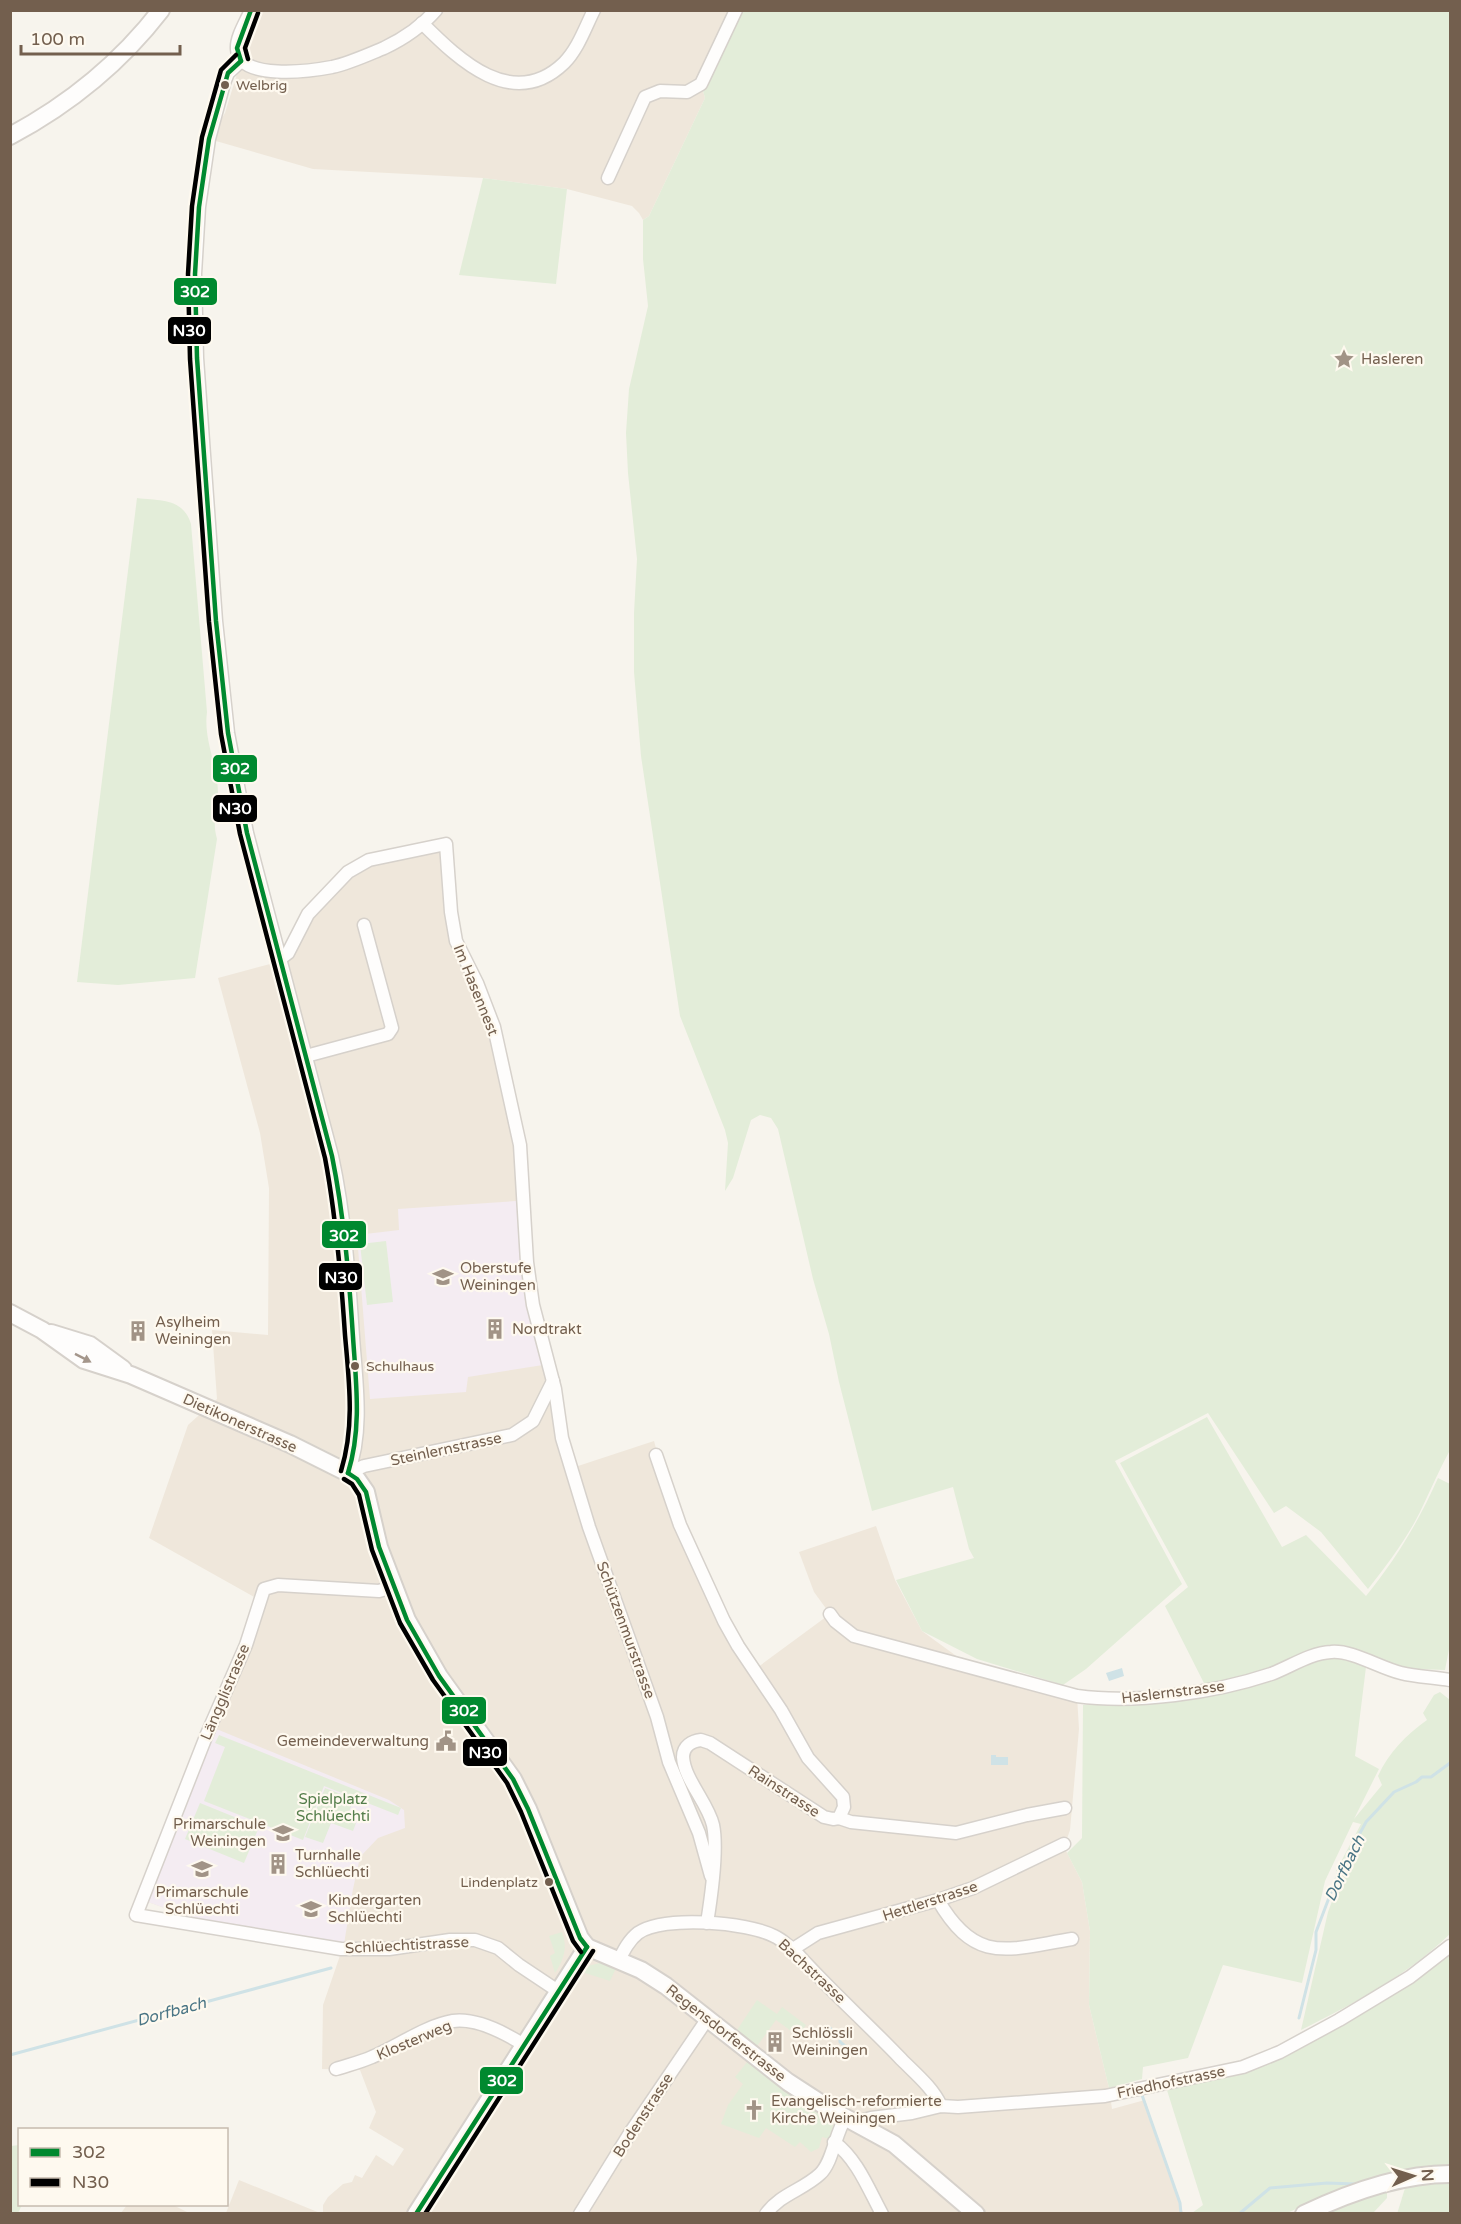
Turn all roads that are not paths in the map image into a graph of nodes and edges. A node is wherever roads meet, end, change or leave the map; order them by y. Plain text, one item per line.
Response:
1 (161, 10) edge
2 (251, 10) edge
3 (436, 10) edge
4 (594, 10) edge
5 (736, 10) edge
6 (422, 24) junction
7 (241, 61) junction
8 (10, 136) edge
9 (608, 178) dead end
10 (364, 925) dead end
11 (280, 959) junction
12 (306, 1056) junction
13 (10, 1313) edge
14 (553, 1381) junction
15 (656, 1455) dead end
16 (348, 1473) junction
17 (392, 1587) junction
18 (830, 1614) dead end
19 (1450, 1680) edge
20 (1065, 1808) dead end
21 (838, 1818) junction
22 (1064, 1844) dead end
23 (711, 1876) junction
24 (938, 1900) junction
25 (136, 1916) joint
26 (707, 1923) junction
27 (1072, 1939) dead end
28 (1450, 1946) edge
29 (587, 1947) junction
30 (793, 1949) junction
31 (619, 1960) junction
32 (558, 1991) junction
33 (708, 2018) junction
34 (524, 2045) junction
35 (336, 2069) dead end
36 (941, 2106) junction
37 (853, 2121) junction
38 (834, 2142) junction
39 (1450, 2174) edge
40 (416, 2214) edge
41 (580, 2214) edge
42 (766, 2214) edge
43 (882, 2214) edge
44 (976, 2214) edge
45 (1304, 2214) edge

1 - 8 street
2 - 7 street
3 - 6 street
4 - 6 street
5 - 9 street
6 - 7 street
7 - 11 street
10 - 12 street
11 - 12 street
11 - 14 street, Im Hasennest
12 - 16 street
13 - 16 street, Dietikonerstrasse
14 - 16 street, Steinlernstrasse
14 - 23 street, Schützenmurstrasse
15 - 21 street, Rainstrasse
16 - 17 street
17 - 25 street, Längglistrasse
17 - 29 street
18 - 19 street, Haslernstrasse
20 - 21 street
21 - 23 street, Rainstrasse
22 - 24 street, Hettlerstrasse
23 - 26 street, Rainstrasse
24 - 27 street
24 - 30 street, Hettlerstrasse
25 - 32 street, Schlüechtistrasse
26 - 30 street, Bachstrasse
26 - 31 street, Bachstrasse
28 - 36 street, Friedhofstrasse
29 - 31 street, Regensdorferstrasse
29 - 32 street
30 - 36 street, Bachstrasse
31 - 33 street, Regensdorferstrasse
32 - 34 street
33 - 37 street, Regensdorferstrasse
33 - 41 street, Bodenstrasse
34 - 35 street, Klosterweg
34 - 40 street
36 - 37 street, Friedhofstrasse
37 - 38 street
37 - 44 street, Regensdorferstrasse
38 - 42 street
38 - 43 street
39 - 45 street

